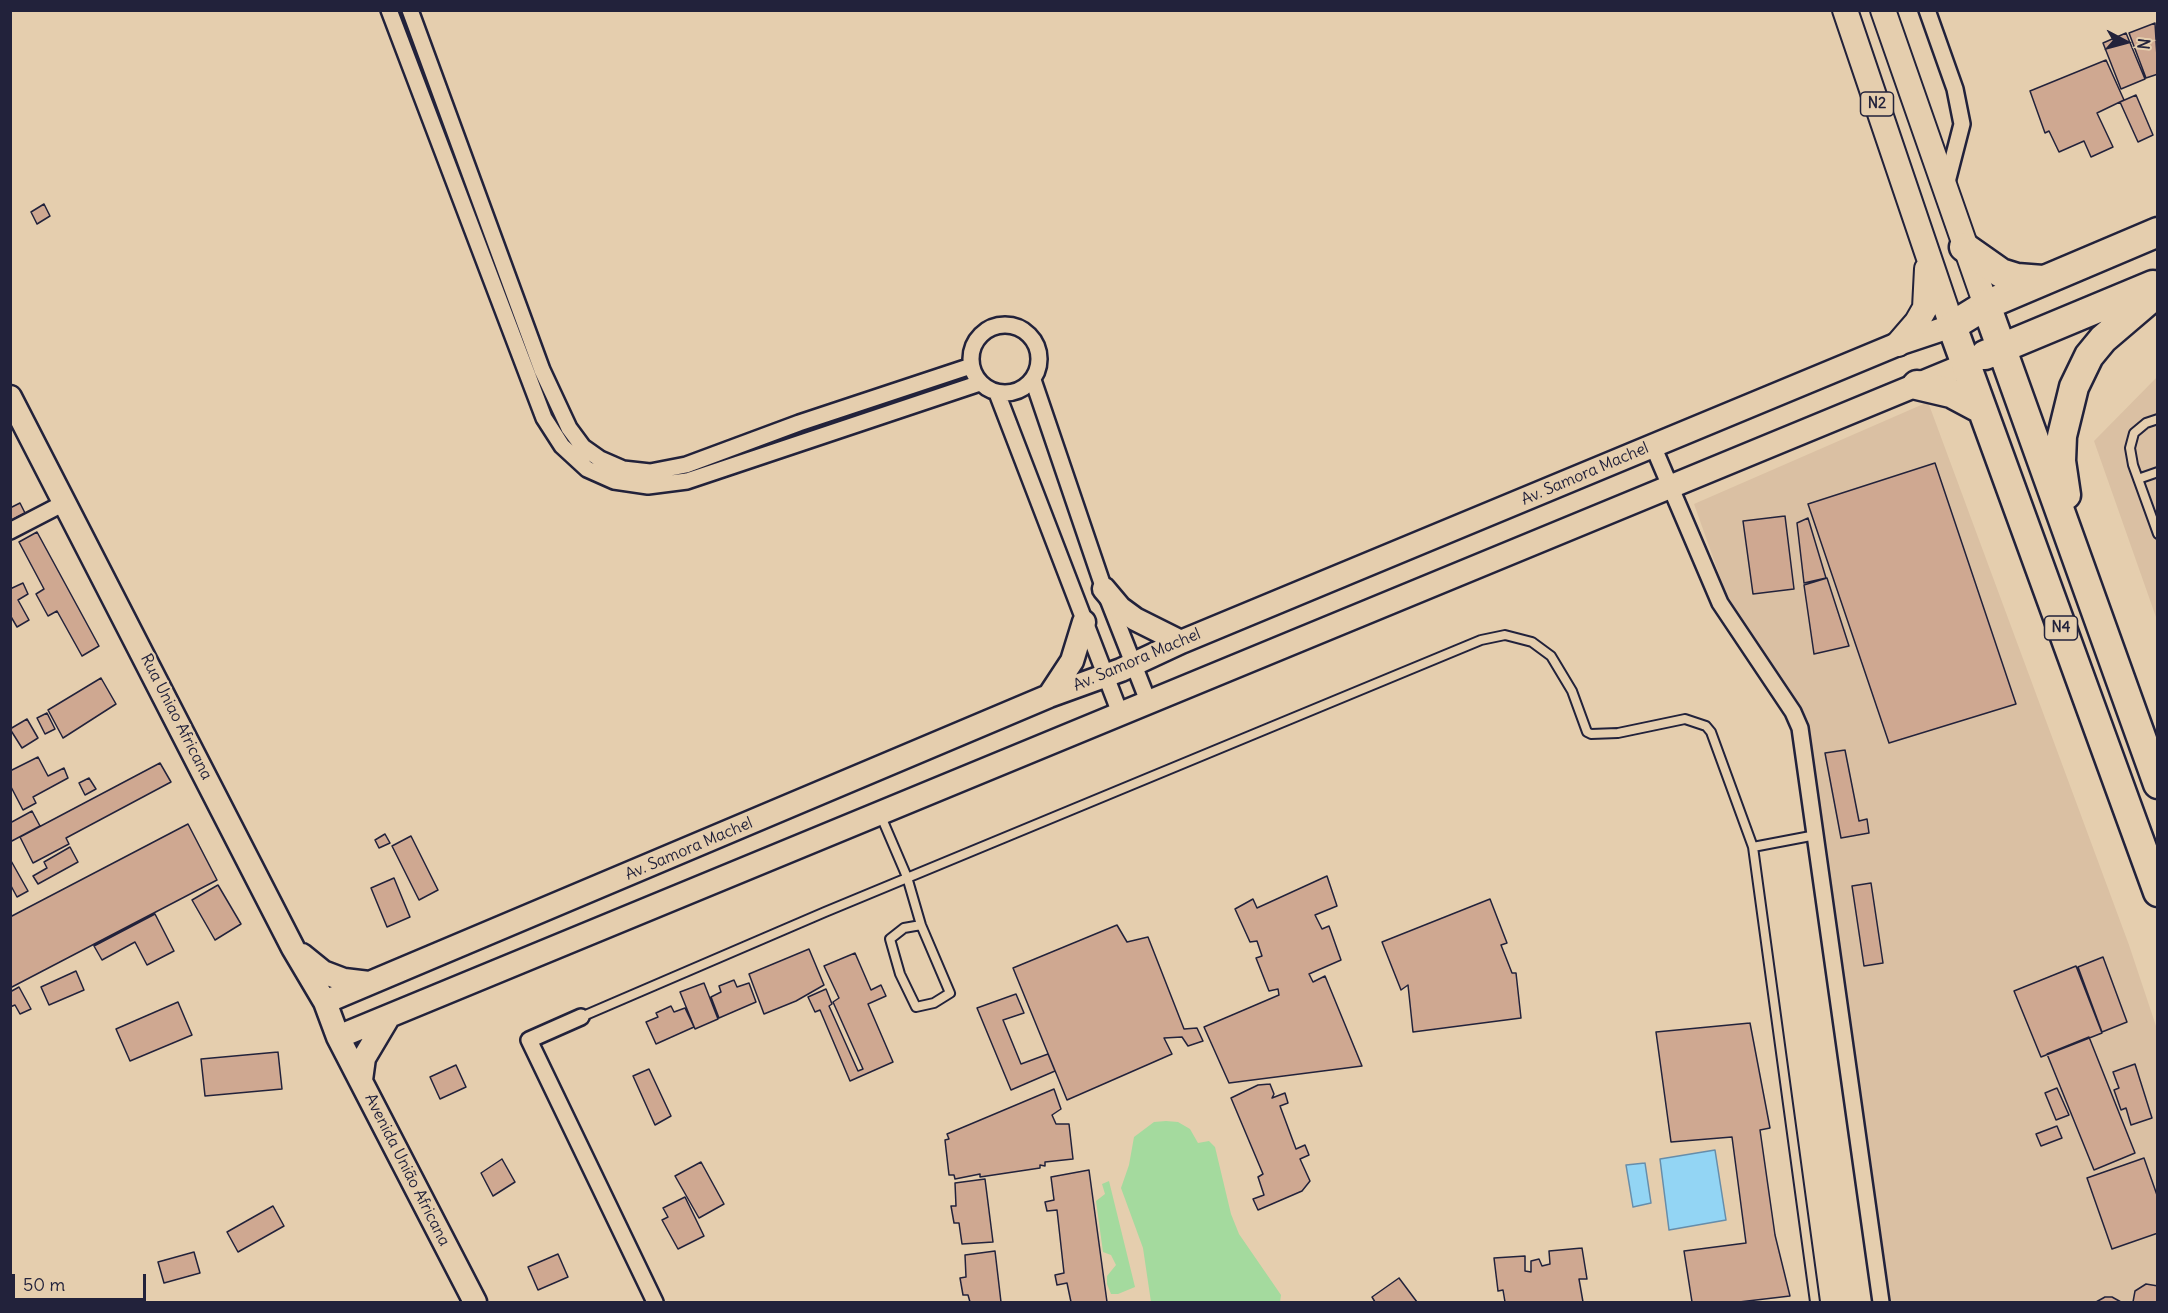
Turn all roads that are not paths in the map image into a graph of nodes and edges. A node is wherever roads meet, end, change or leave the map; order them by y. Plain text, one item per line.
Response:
1 (389, 10) edge
2 (410, 10) edge
3 (1845, 10) edge
4 (1883, 10) edge
5 (1927, 10) edge
6 (1944, 191) junction
7 (2157, 232) edge
8 (1964, 247) junction
9 (1926, 250) junction
10 (2045, 280) junction
11 (2157, 283) edge
12 (2157, 292) edge
13 (1986, 305) junction
14 (1952, 326) junction
15 (1898, 344) junction
16 (2001, 347) junction
17 (1965, 365) junction
18 (971, 366) junction
19 (1033, 380) junction
20 (980, 383) junction
21 (1917, 385) junction
22 (997, 393) junction
23 (10, 397) edge
24 (1981, 409) junction
25 (2157, 419) edge
26 (1653, 446) junction
27 (2157, 472) edge
28 (2138, 479) junction
29 (1671, 487) junction
30 (66, 502) junction
31 (2154, 515) edge
32 (10, 531) edge
33 (2157, 534) edge
34 (1104, 589) junction
35 (2091, 595) junction
36 (1084, 622) junction
37 (1181, 642) junction
38 (1134, 663) junction
39 (1107, 675) junction
40 (1049, 696) junction
41 (1148, 701) junction
42 (1120, 713) junction
43 (2157, 784) edge
44 (879, 813) junction
45 (1816, 835) junction
46 (1753, 847) junction
47 (907, 878) junction
48 (2157, 892) edge
49 (921, 925) junction
50 (293, 948) junction
51 (371, 983) junction
52 (325, 1002) junction
53 (389, 1016) junction
54 (581, 1017) joint
55 (338, 1037) junction
56 (361, 1080) junction
57 (475, 1302) edge
58 (656, 1302) edge
59 (1815, 1302) edge
60 (1881, 1302) edge

1 - 20 street
2 - 18 street
3 - 9 main road, N2
4 - 6 main road, N2
5 - 6 street
6 - 8 main road, N2
7 - 10 highway
8 - 10 highway
8 - 13 main road, N2
9 - 14 main road, N2
9 - 15 main road
10 - 13 highway
11 - 16 highway
12 - 35 highway
13 - 14 highway
13 - 16 highway, N4
14 - 15 main road, Av. Samora Machel
14 - 17 highway, N4
15 - 26 main road, Av. Samora Machel
16 - 17 highway
16 - 35 highway, N4
17 - 21 main road
17 - 24 highway, N4
18 - 19 street
18 - 20 street
19 - 22 street
19 - 34 street
20 - 22 street
21 - 24 highway
21 - 29 main road
22 - 36 street
23 - 30 main road, Rua Uniao Africana
24 - 48 highway, N4
25 - 28 lane
26 - 29 street
26 - 37 main road, Av. Samora Machel
27 - 28 lane
28 - 31 lane
29 - 41 main road
29 - 45 street
30 - 32 street
30 - 50 main road, Rua Uniao Africana
31 - 33 lane
34 - 37 main road
34 - 38 street
35 - 43 highway, N4
36 - 39 street
36 - 40 main road
37 - 38 main road, Av. Samora Machel
38 - 39 main road, Av. Samora Machel
38 - 41 street
39 - 40 main road, Av. Samora Machel
39 - 42 street
40 - 51 main road, Av. Samora Machel
41 - 42 main road
42 - 44 main road
44 - 47 lane
44 - 53 main road
45 - 46 lane
45 - 60 street
46 - 47 lane
46 - 59 lane
47 - 49 lane
47 - 54 lane
49 - 49 lane
50 - 51 main road
50 - 52 main road, Rua Uniao Africana
51 - 52 main road, Av. Samora Machel
52 - 55 main road, Rua Uniao Africana
53 - 55 main road
53 - 56 main road
54 - 58 street
55 - 56 main road, Avenida União Africana
56 - 57 main road, Avenida União Africana

